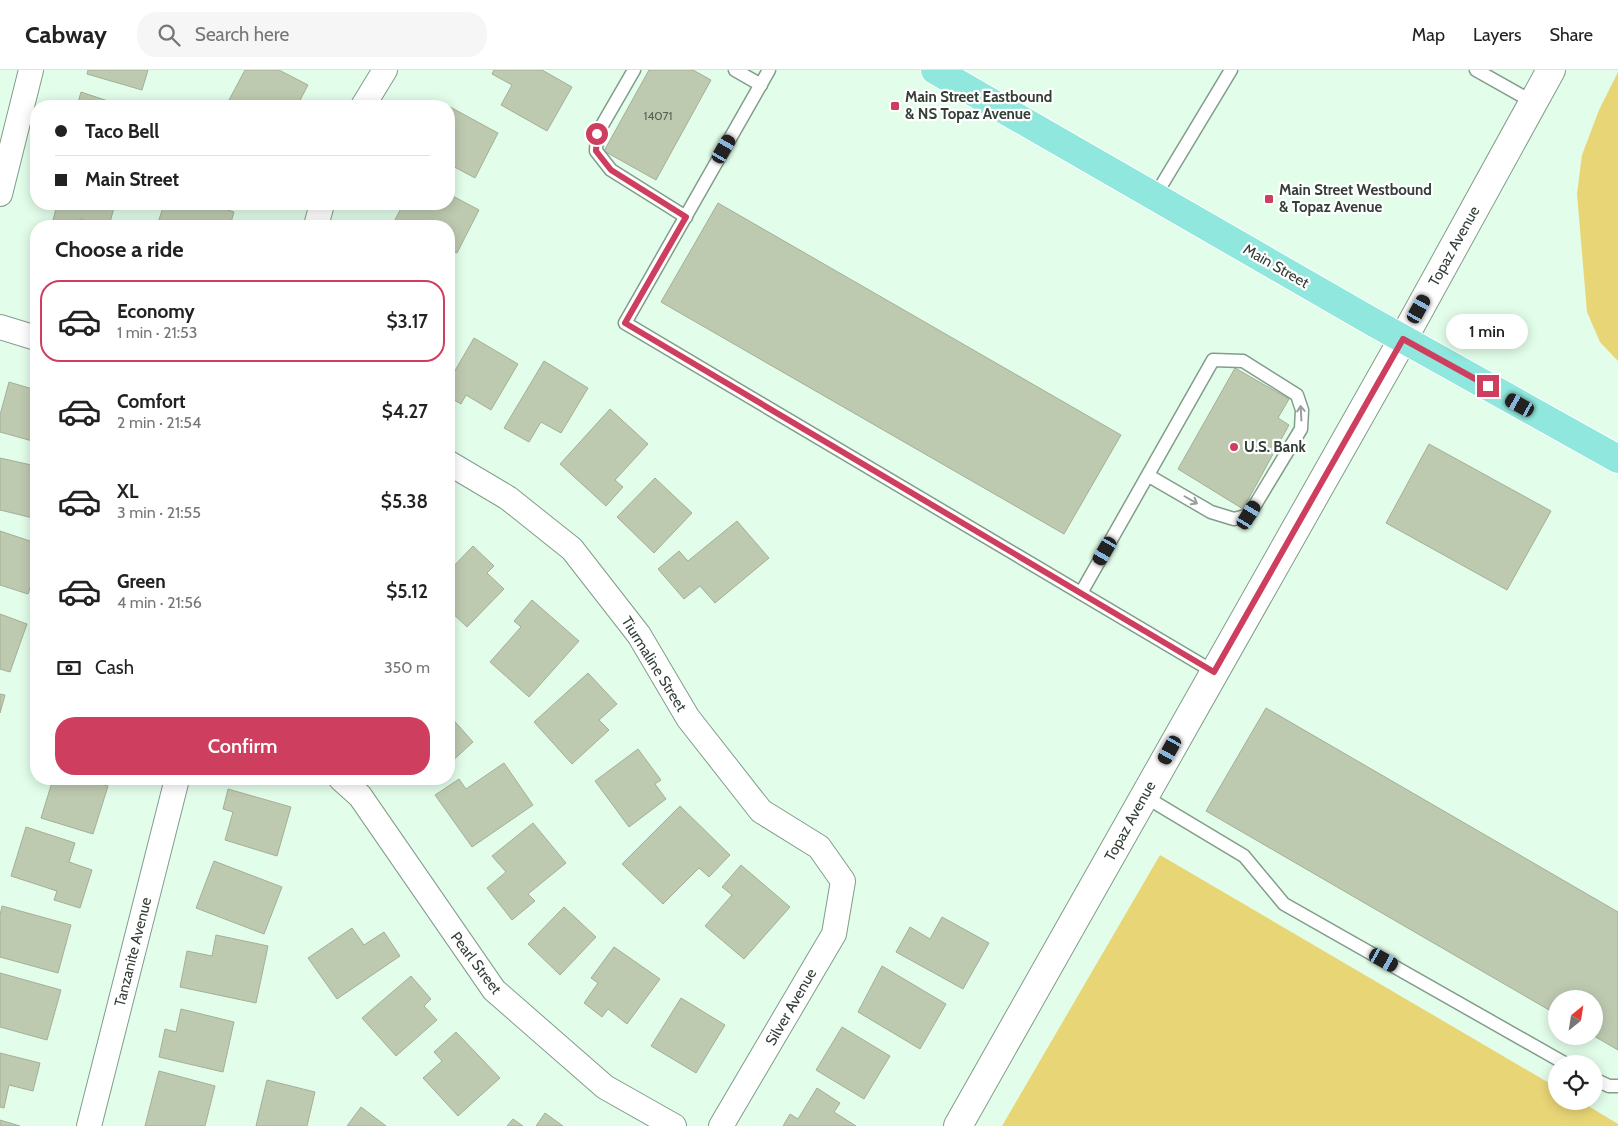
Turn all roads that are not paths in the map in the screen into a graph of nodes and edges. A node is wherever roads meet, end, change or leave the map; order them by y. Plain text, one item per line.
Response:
1 (31, 70) edge
2 (385, 70) edge
3 (634, 70) edge
4 (735, 70) edge
5 (769, 70) edge
6 (935, 70) edge
7 (1231, 70) edge
8 (1476, 70) edge
9 (1551, 70) edge
10 (761, 85) junction
11 (368, 100) edge
12 (1533, 102) junction
13 (0, 194) edge
14 (1155, 196) junction
15 (686, 217) junction
16 (0, 327) edge
17 (30, 336) edge
18 (1403, 339) junction
19 (1618, 460) edge
20 (455, 467) edge
21 (1148, 476) junction
22 (1080, 593) junction
23 (1214, 672) junction
24 (175, 785) edge
25 (348, 785) edge
26 (1144, 796) junction
27 (843, 881) joint
28 (1550, 1055) edge
29 (1603, 1083) edge
30 (1618, 1086) edge
31 (90, 1126) edge
32 (674, 1126) edge
33 (721, 1126) edge
34 (958, 1126) edge

1 - 13 street
2 - 11 street
3 - 15 lane
4 - 10 lane
5 - 10 lane
6 - 14 main road, Main Street
7 - 14 lane
8 - 12 lane
9 - 12 street, Topaz Avenue
10 - 15 lane
12 - 18 street, Topaz Avenue
14 - 18 main road, Main Street
15 - 22 lane
16 - 17 street
18 - 19 main road, Main Street
18 - 23 street, Topaz Avenue
20 - 27 street, Tiurmaline Street
21 -> 21 lane
21 - 22 lane
22 - 23 lane
23 - 26 street, Topaz Avenue
24 - 31 street, Tanzanite Avenue
25 - 32 street, Pearl Street
26 - 28 lane
26 - 34 street, Topaz Avenue
27 - 33 street, Silver Avenue
29 - 30 lane

